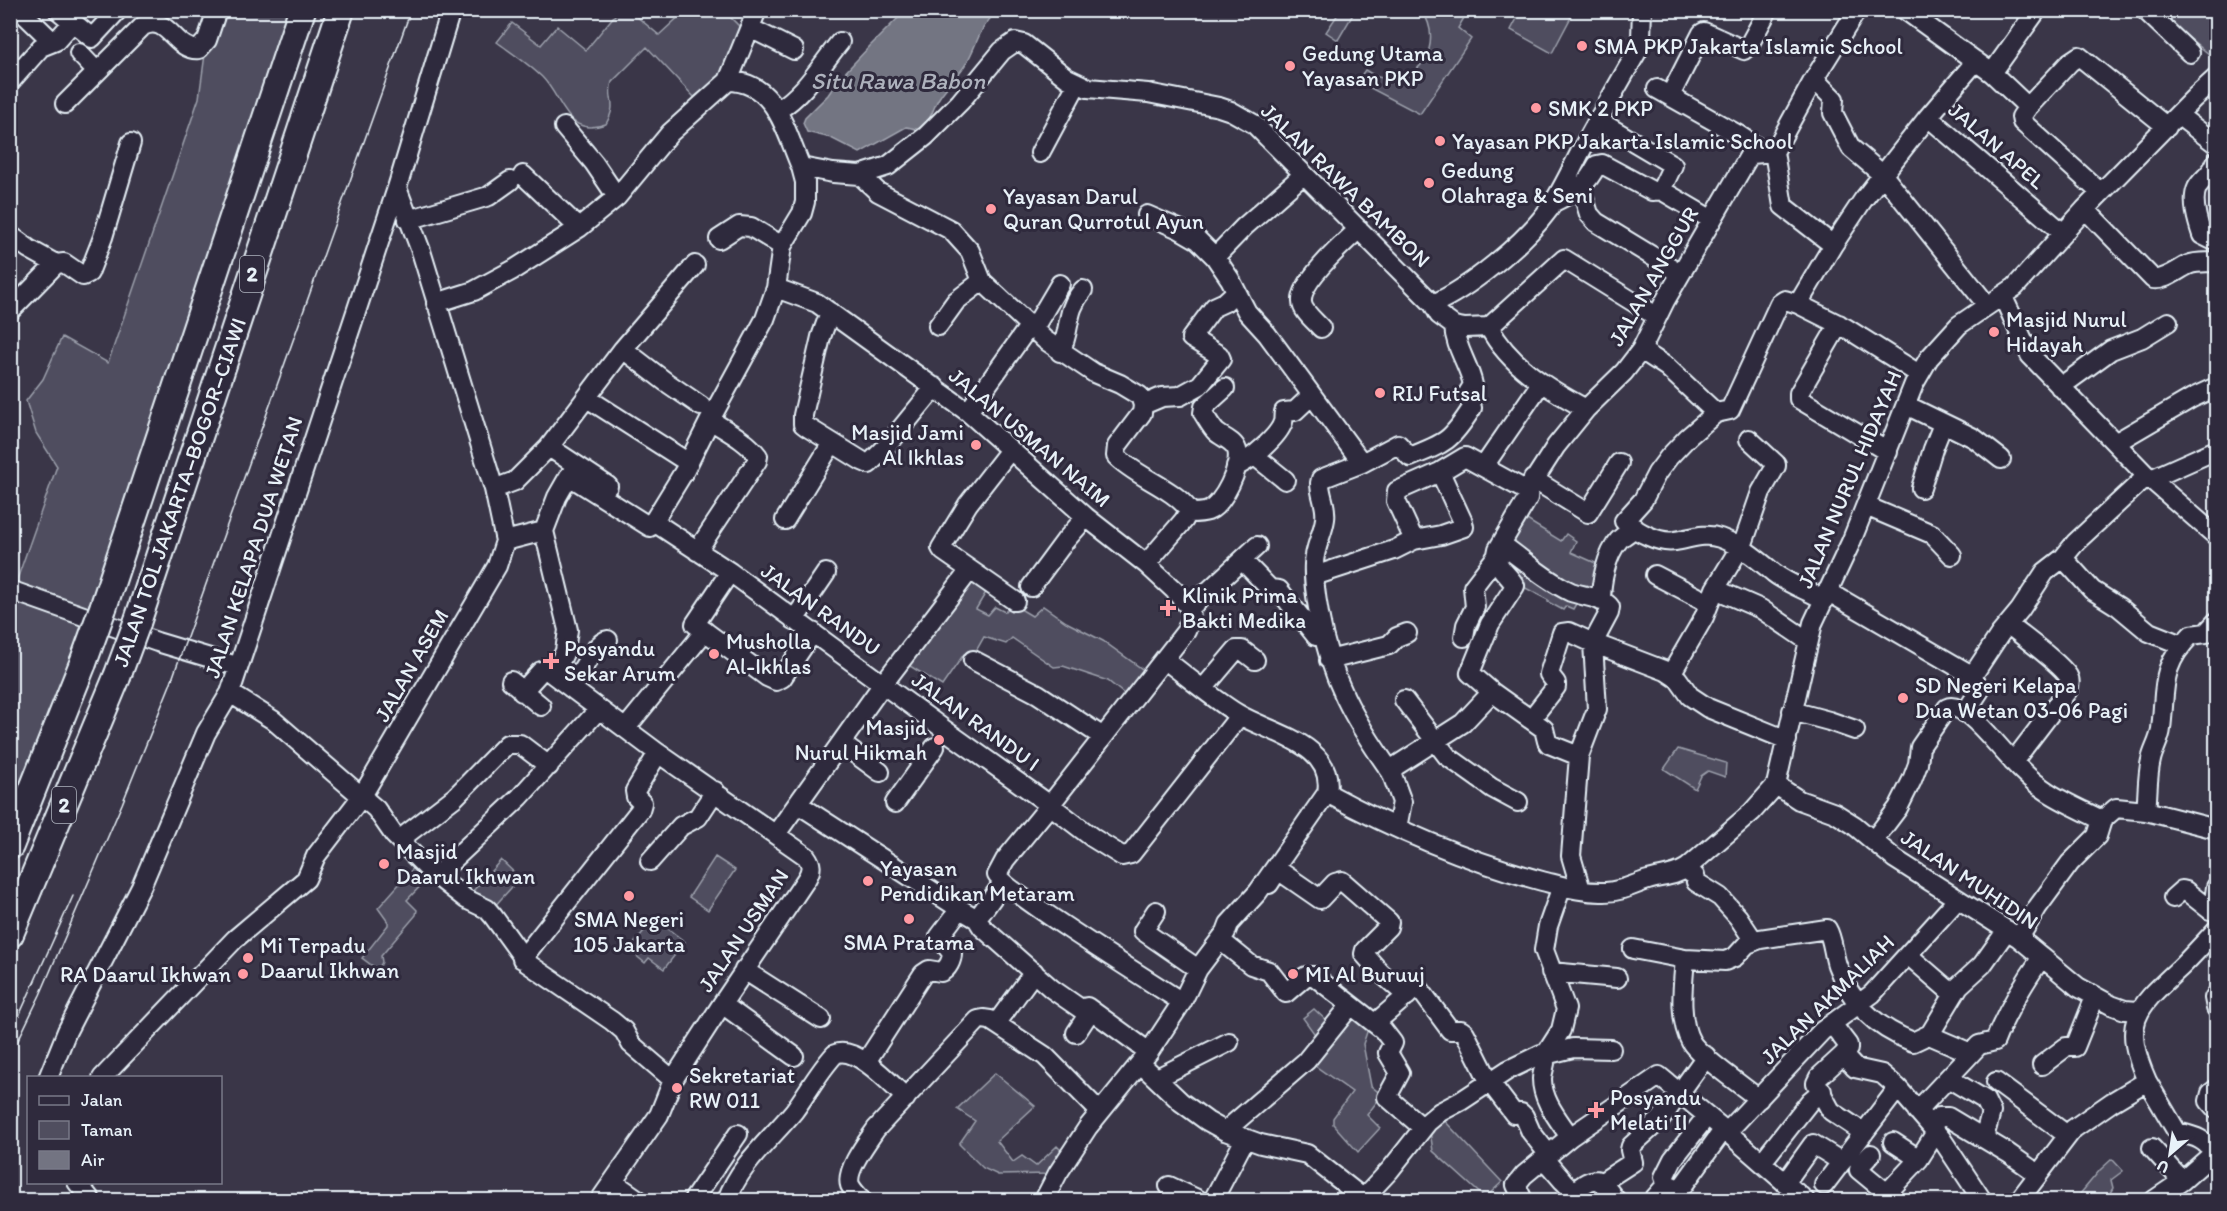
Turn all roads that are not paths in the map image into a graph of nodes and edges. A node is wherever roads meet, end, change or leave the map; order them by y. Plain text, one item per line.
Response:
1 (20, 10) edge
2 (58, 10) edge
3 (118, 10) edge
4 (217, 10) edge
5 (302, 10) edge
6 (341, 10) edge
7 (451, 10) edge
8 (1642, 10) edge
9 (1768, 10) edge
10 (1857, 10) edge
11 (1905, 10) edge
12 (2037, 10) edge
13 (2145, 10) edge
14 (754, 19) edge
15 (73, 22) junction
16 (53, 42) junction
17 (840, 42) dead end
18 (794, 50) dead end
19 (79, 53) dead end
20 (2190, 53) dead end
21 (1976, 61) junction
22 (97, 72) junction
23 (1992, 73) junction
24 (2217, 78) edge
25 (1814, 79) junction
26 (728, 81) junction
27 (10, 82) edge
28 (1077, 84) junction
29 (65, 104) dead end
30 (2028, 107) junction
31 (777, 110) junction
32 (1928, 117) junction
33 (1597, 120) junction
34 (2173, 121) junction
35 (564, 127) dead end
36 (131, 143) dead end
37 (2217, 144) edge
38 (1040, 153) dead end
39 (1770, 153) junction
40 (801, 167) junction
41 (2216, 169) edge
42 (860, 175) junction
43 (1304, 175) junction
44 (1883, 176) junction
45 (1581, 188) junction
46 (397, 189) junction
47 (1661, 190) junction
48 (2101, 193) junction
49 (617, 197) junction
50 (1554, 202) junction
51 (2085, 209) junction
52 (1147, 215) dead end
53 (1712, 219) junction
54 (408, 220) junction
55 (579, 228) junction
56 (1359, 229) junction
57 (2063, 233) junction
58 (10, 235) edge
59 (718, 239) dead end
60 (2212, 240) dead end
61 (1833, 245) junction
62 (782, 246) junction
63 (1215, 256) junction
64 (2217, 262) edge
65 (56, 264) junction
66 (695, 265) dead end
67 (1680, 273) junction
68 (982, 281) junction
69 (1060, 284) dead end
70 (776, 288) junction
71 (1083, 290) dead end
72 (1236, 292) junction
73 (1995, 301) junction
74 (436, 303) junction
75 (1433, 304) junction
76 (1798, 304) junction
77 (10, 311) edge
78 (830, 312) junction
79 (1656, 316) junction
80 (2168, 322) dead end
81 (1839, 324) junction
82 (938, 326) dead end
83 (1032, 326) junction
84 (1454, 326) junction
85 (1489, 327) junction
86 (1322, 328) dead end
87 (623, 349) junction
88 (1641, 350) junction
89 (1060, 352) junction
90 (1919, 374) junction
91 (1541, 384) junction
92 (2207, 386) edge
93 (935, 387) junction
94 (2060, 387) junction
95 (1225, 388) dead end
96 (1311, 396) junction
97 (587, 398) junction
98 (1143, 405) junction
99 (1906, 405) junction
100 (1586, 409) junction
101 (968, 412) junction
102 (706, 413) junction
103 (1716, 413) junction
104 (1943, 424) junction
105 (1749, 440) dead end
106 (832, 443) junction
107 (2115, 443) junction
108 (549, 447) junction
109 (1010, 450) junction
110 (2217, 450) edge
111 (1888, 452) junction
112 (1255, 456) junction
113 (1410, 457) junction
114 (681, 458) dead end
115 (2001, 459) dead end
116 (1362, 463) junction
117 (1619, 463) dead end
118 (1236, 466) junction
119 (1484, 466) junction
120 (1433, 476) junction
121 (2149, 477) junction
122 (1285, 480) dead end
123 (1530, 485) junction
124 (1922, 488) dead end
125 (494, 489) junction
126 (1866, 506) junction
127 (1189, 513) junction
128 (649, 516) junction
129 (1086, 517) junction
130 (785, 520) dead end
131 (1635, 528) junction
132 (543, 531) junction
133 (2217, 536) edge
134 (1414, 540) junction
135 (505, 542) junction
136 (1257, 546) dead end
137 (1741, 547) junction
138 (698, 551) junction
139 (1498, 551) junction
140 (1952, 555) dead end
141 (2063, 558) junction
142 (1242, 560) junction
143 (1146, 564) junction
144 (970, 570) junction
145 (730, 572) junction
146 (826, 573) dead end
147 (1655, 575) dead end
148 (1314, 576) junction
149 (1030, 587) dead end
150 (10, 590) edge
151 (1825, 595) junction
152 (1712, 596) junction
153 (1015, 601) dead end
154 (1601, 601) junction
155 (1190, 608) junction
156 (794, 620) junction
157 (2217, 622) edge
158 (2009, 625) junction
159 (705, 631) junction
160 (813, 632) junction
161 (1407, 633) dead end
162 (1316, 636) dead end
163 (1464, 637) dead end
164 (608, 640) dead end
165 (1808, 641) junction
166 (1593, 643) junction
167 (2182, 645) junction
168 (1164, 659) junction
169 (973, 660) dead end
170 (1254, 660) dead end
171 (1329, 660) junction
172 (237, 666) junction
173 (551, 673) junction
174 (1973, 673) junction
175 (1671, 674) junction
176 (883, 684) junction
177 (571, 688) junction
178 (1203, 688) junction
179 (1492, 692) junction
180 (230, 693) junction
181 (1404, 700) dead end
182 (541, 706) dead end
183 (599, 709) junction
184 (1960, 710) junction
185 (1792, 711) junction
186 (1240, 715) junction
187 (1531, 719) junction
188 (626, 728) junction
189 (1855, 730) dead end
190 (941, 737) junction
191 (1103, 737) junction
192 (1787, 740) junction
193 (1436, 741) junction
194 (842, 744) junction
195 (658, 753) junction
196 (1580, 756) junction
197 (2013, 762) junction
198 (549, 766) junction
199 (880, 772) dead end
200 (1391, 772) junction
201 (1776, 784) junction
202 (715, 791) junction
203 (1328, 793) junction
204 (362, 796) junction
205 (1518, 802) dead end
206 (895, 803) dead end
207 (798, 804) junction
208 (1050, 805) junction
209 (2146, 811) junction
210 (2102, 820) junction
211 (1397, 828) junction
212 (2217, 830) edge
213 (776, 834) junction
214 (399, 840) junction
215 (1873, 841) junction
216 (10, 846) edge
217 (650, 861) dead end
218 (1685, 869) junction
219 (436, 876) junction
220 (1003, 883) junction
221 (1562, 886) junction
222 (2217, 887) edge
223 (1581, 890) junction
224 (2172, 898) dead end
225 (1958, 899) junction
226 (960, 909) junction
227 (1155, 910) dead end
228 (2216, 912) edge
229 (976, 919) junction
230 (2217, 930) edge
231 (10, 934) edge
232 (2013, 934) junction
233 (1223, 936) junction
234 (1754, 941) junction
235 (1633, 949) dead end
236 (1908, 955) junction
237 (2042, 957) junction
238 (522, 959) junction
239 (1685, 959) junction
240 (1198, 969) junction
241 (744, 970) junction
242 (1034, 972) junction
243 (1551, 972) junction
244 (1617, 978) dead end
245 (1953, 994) junction
246 (2217, 995) edge
247 (1407, 996) junction
248 (2095, 997) junction
249 (1182, 1002) junction
250 (722, 1004) junction
251 (1858, 1004) junction
252 (1351, 1005) junction
253 (2217, 1008) edge
254 (1091, 1010) junction
255 (2138, 1011) junction
256 (821, 1019) dead end
257 (1375, 1023) junction
258 (996, 1024) junction
259 (1832, 1024) junction
260 (1076, 1033) dead end
261 (1929, 1035) junction
262 (1229, 1042) dead end
263 (1611, 1049) dead end
264 (1971, 1053) junction
265 (1545, 1055) junction
266 (1843, 1055) junction
267 (794, 1056) dead end
268 (1706, 1056) junction
269 (1145, 1057) junction
270 (866, 1062) junction
271 (2042, 1065) dead end
272 (48, 1076) edge
273 (103, 1076) edge
274 (1948, 1077) junction
275 (1157, 1078) junction
276 (673, 1080) junction
277 (1490, 1081) junction
278 (2146, 1081) junction
279 (1996, 1082) dead end
280 (1898, 1088) junction
281 (2217, 1089) edge
282 (1822, 1091) junction
283 (1680, 1092) junction
284 (906, 1098) junction
285 (1759, 1099) junction
286 (2217, 1109) edge
287 (1917, 1111) junction
288 (1100, 1112) junction
289 (1707, 1116) junction
290 (1424, 1128) junction
291 (1933, 1129) junction
292 (1726, 1130) junction
293 (1225, 1131) junction
294 (1864, 1133) junction
295 (738, 1134) dead end
296 (2067, 1135) junction
297 (1982, 1136) junction
298 (1570, 1137) junction
299 (1245, 1139) junction
300 (1893, 1142) dead end
301 (2213, 1144) edge
302 (2152, 1148) dead end
303 (1871, 1154) dead end
304 (1546, 1157) junction
305 (1919, 1159) junction
306 (1762, 1162) junction
307 (1842, 1162) junction
308 (2038, 1174) junction
309 (2182, 1181) junction
310 (613, 1182) junction
311 (1602, 1182) junction
312 (1785, 1183) junction
313 (79, 1184) edge
314 (1667, 1184) junction
315 (1824, 1185) dead end
316 (1169, 1186) dead end
317 (1573, 1196) edge
318 (1884, 1196) edge
319 (2024, 1199) edge
320 (91, 1200) edge
321 (600, 1200) edge
322 (639, 1200) edge
323 (693, 1200) edge
324 (727, 1200) edge
325 (862, 1200) edge
326 (1046, 1200) edge
327 (1199, 1200) edge
328 (1213, 1200) edge
329 (1363, 1200) edge
330 (1522, 1200) edge
331 (1616, 1200) edge
332 (1653, 1200) edge
333 (1805, 1200) edge
334 (1982, 1200) edge
335 (2154, 1200) edge

1 - 16 street
2 - 15 street
3 - 15 street
4 - 22 street
5 - 216 highway, JALAN TOL JAKARTA–BOGOR–CIAWI / 2, bridge
6 - 231 highway, JALAN TOL JAKARTA–BOGOR–CIAWI / 2, bridge
7 - 46 street, JALAN KELAPA DUA WETAN
8 - 33 street
9 - 39 street
10 - 25 street
11 - 21 street
12 - 23 street
13 - 20 street
14 - 18 street
14 - 26 street
15 - 16 street
16 - 27 street
17 - 31 street
19 - 22 street
21 - 23 street
21 - 32 street, JALAN APEL
22 - 29 street
23 - 30 street
24 - 34 street, JALAN NURUL HIDAYAH
25 - 39 street
25 - 44 street
26 - 31 street
26 - 49 street
28 - 38 street
28 - 42 street, JALAN RAWA BAMBON
28 - 43 street, JALAN RAWA BAMBON
30 - 34 street
30 - 48 street
31 - 40 street
32 - 44 street
32 - 57 street, JALAN APEL
33 - 47 street
33 - 50 street
34 - 37 street
34 - 48 street, JALAN NURUL HIDAYAH
35 - 49 street
36 - 65 street
39 - 53 street, JALAN ANGGUR
39 - 61 street
40 - 42 street, JALAN RAWA BAMBON
40 - 62 street
41 - 60 street
42 - 68 street
43 - 56 street, JALAN RAWA BAMBON
43 - 63 street
44 - 61 street
44 - 73 street
45 - 47 street
45 - 50 street
45 - 67 street
46 - 54 street
46 - 172 street, JALAN KELAPA DUA WETAN
47 - 53 street
48 - 51 street, JALAN NURUL HIDAYAH
49 - 55 street
50 - 75 street
51 - 57 street, JALAN NURUL HIDAYAH
51 - 64 street
52 - 63 street
53 - 67 street, JALAN ANGGUR
54 - 55 street
54 - 74 street
55 - 74 street
56 - 75 street, JALAN RAWA BAMBON
56 - 86 street
57 - 73 street, JALAN NURUL HIDAYAH
58 - 65 street
59 - 62 street
61 - 76 street
62 - 70 street
63 - 72 street
65 - 77 street
66 - 87 street
67 - 79 street, JALAN ANGGUR
68 - 82 street
68 - 83 street
69 - 83 street
70 - 78 street, JALAN USMAN NAIM
70 - 102 street
71 - 89 street
72 - 96 street
72 - 98 street
73 - 90 street, JALAN NURUL HIDAYAH
73 - 94 street
74 - 125 street
75 - 84 street, JALAN RAWA BAMBON
76 - 81 street
76 - 103 street
78 - 93 street, JALAN USMAN NAIM
78 - 106 street
79 - 85 street
79 - 88 street, JALAN ANGGUR
80 - 94 street
81 - 90 street
81 - 111 street
83 - 89 street
83 - 101 street
84 - 85 street
84 - 113 street
85 - 91 street
87 - 97 street
87 - 102 street
88 - 100 street, JALAN ANGGUR
88 - 103 street
89 - 98 street
90 - 99 street, JALAN NURUL HIDAYAH
91 - 100 street
91 - 119 street
92 - 107 street
93 - 101 street, JALAN USMAN NAIM
93 - 106 street
94 - 107 street
95 - 118 street
96 - 112 street
96 - 116 street
97 - 108 street
97 - 114 street
98 - 127 street
99 - 104 street
99 - 111 street, JALAN NURUL HIDAYAH
100 - 123 street, JALAN ANGGUR
101 - 109 street, JALAN USMAN NAIM
102 - 128 street
102 - 138 street
103 - 131 street
104 - 115 street
104 - 124 street
105 - 137 street
106 - 130 street
107 - 121 street
108 - 125 street
108 - 128 street, JALAN RANDU
109 - 129 street, JALAN USMAN NAIM
109 - 144 street
110 - 121 street
111 - 126 street, JALAN NURUL HIDAYAH
112 - 118 street
112 - 122 street
113 - 116 street
113 - 120 street
116 - 148 street
117 - 123 street
118 - 127 street
119 - 120 street
119 - 123 street
120 - 134 street
120 - 134 street
121 - 133 street
121 - 141 street
123 - 139 street, JALAN ANGGUR
125 - 135 street
126 - 140 street
126 - 151 street, JALAN NURUL HIDAYAH
127 - 143 street
128 - 132 street
128 - 138 street, JALAN RANDU
129 - 143 street, JALAN USMAN NAIM
129 - 149 street
131 - 137 street
131 - 154 street
132 - 135 street
132 - 173 street
134 - 148 street
135 - 204 street, JALAN ASEM
136 - 142 street
137 - 151 street
137 - 152 street
138 - 145 street, JALAN RANDU
139 - 154 street
139 - 163 street, JALAN ANGGUR
139 - 179 street
141 - 158 street
141 - 167 street
142 - 155 street
142 - 162 street
143 - 155 street, JALAN USMAN NAIM
144 - 153 street
144 - 176 street, JALAN RANDU I
145 - 156 street, JALAN RANDU
145 - 159 street
146 - 156 street
147 - 152 street
148 - 171 street
150 - 172 street
151 - 165 street, JALAN NURUL HIDAYAH
151 - 174 street
152 - 165 street
152 - 175 street
154 - 166 street
155 - 168 street
156 - 160 street, JALAN RANDU
157 - 167 street
158 - 174 street
158 - 197 street
159 - 160 street
159 - 188 street
160 - 176 street, JALAN RANDU
161 - 171 street
164 - 177 street
165 - 185 street, JALAN NURUL HIDAYAH
166 - 175 street
166 - 187 street
166 - 196 street
167 - 209 street
168 - 178 street
168 - 191 street
169 - 191 street
170 - 178 street
171 - 200 street
172 - 180 street, JALAN KELAPA DUA WETAN
173 - 177 street, JALAN USMAN
173 - 182 street
174 - 184 street
175 - 192 street
176 - 190 street, JALAN RANDU I
176 - 194 street, JALAN RANDU
177 - 183 street, JALAN USMAN
178 - 186 street
179 - 187 street
179 - 193 street
180 - 204 street
180 - 272 street, JALAN KELAPA DUA WETAN
181 - 193 street
183 - 188 street, JALAN USMAN
183 - 198 street
184 - 197 street
184 - 215 street
185 - 189 street
185 - 192 street, JALAN NURUL HIDAYAH
186 - 203 street
186 - 208 street, JALAN RANDU I
187 - 196 street
188 - 195 street, JALAN USMAN
190 - 206 street
190 - 208 street, JALAN RANDU I
191 - 208 street
192 - 201 street, JALAN NURUL HIDAYAH
193 - 200 street
193 - 205 street
194 - 199 street
194 - 207 street, JALAN RANDU
195 - 202 street, JALAN USMAN
195 - 238 street
196 - 223 street
197 - 210 street
198 - 214 street
198 - 219 street
200 - 211 street
201 - 215 street, JALAN MUHIDIN
201 - 218 street, JALAN NURUL HIDAYAH
202 - 213 street, JALAN USMAN
202 - 217 street
203 - 211 street, JALAN NURUL HIDAYAH
203 - 233 street
204 - 214 street
204 - 273 street, JALAN ASEM
207 - 213 street, JALAN RANDU
207 - 226 street
208 - 220 street
209 - 210 street
209 - 212 street
210 - 232 street
211 - 221 street, JALAN NURUL HIDAYAH
213 - 241 street, JALAN USMAN
214 - 219 street
215 - 225 street, JALAN MUHIDIN
218 - 223 street, JALAN NURUL HIDAYAH
218 - 234 street
219 - 238 street
220 - 229 street
220 - 249 street
221 - 223 street, JALAN NURUL HIDAYAH
221 - 243 street
222 - 228 street
224 - 228 street
225 - 232 street, JALAN MUHIDIN
225 - 236 street, JALAN AKMALIAH
226 - 229 street
226 - 270 street
227 - 240 street
229 - 242 street
230 - 255 street
232 - 237 street, JALAN MUHIDIN
232 - 245 street
233 - 240 street
233 - 247 street
233 - 252 street
234 - 239 street
234 - 251 street
235 - 239 street
236 - 245 street
236 - 251 street, JALAN AKMALIAH
237 - 248 street, JALAN MUHIDIN
237 - 264 street
238 - 276 street
239 - 268 street
240 - 249 street
241 - 250 street, JALAN USMAN
241 - 256 street
242 - 254 street
242 - 258 street
243 - 244 street
243 - 265 street
245 - 261 street
246 - 253 street
247 - 257 street
247 - 277 street
248 - 255 street, JALAN MUHIDIN
248 - 271 street
249 - 269 street
250 - 267 street
250 - 276 street, JALAN USMAN
251 - 259 street, JALAN AKMALIAH
251 - 261 street
252 - 257 street
252 - 293 street
254 - 260 street
254 - 269 street
255 - 278 street
257 - 290 street
258 - 284 street
258 - 288 street
259 - 266 street
259 - 285 street, JALAN AKMALIAH
261 - 264 street
262 - 275 street
263 - 265 street
264 - 274 street
265 - 277 street
265 - 298 street
266 - 280 street
266 - 282 street
268 - 283 street
268 - 285 street
269 - 275 street
269 - 288 street
270 - 284 street
270 - 324 street
274 - 287 street
274 - 297 street
275 - 293 street
276 - 310 street, JALAN USMAN
277 - 290 street
277 - 304 street
278 - 296 street
278 - 301 street
279 - 296 street
280 - 287 street
280 - 294 street
281 - 286 street
282 - 294 street
282 - 306 street
283 - 289 street
283 - 298 street
283 - 311 street
284 - 325 street
285 - 292 street, JALAN AKMALIAH
287 - 291 street
288 - 326 street
289 - 292 street
289 - 314 street
290 - 329 street
291 - 297 street
291 - 305 street
291 - 334 street
292 - 306 street
292 - 314 street, JALAN AKMALIAH
293 - 299 street
294 - 307 street
295 - 323 street
296 - 308 street
297 - 308 street
298 - 304 street
299 - 328 street
299 - 329 street
300 - 305 street
301 - 309 street
302 - 309 street
303 - 318 street
304 - 317 street
304 - 330 street
305 - 318 street
306 - 312 street
307 - 312 street
307 - 315 street
308 - 319 street
309 - 335 street
310 - 321 street, JALAN USMAN
310 - 322 street
311 - 317 street
311 - 331 street
312 - 333 street
313 - 320 street
314 - 332 street
316 - 327 street

